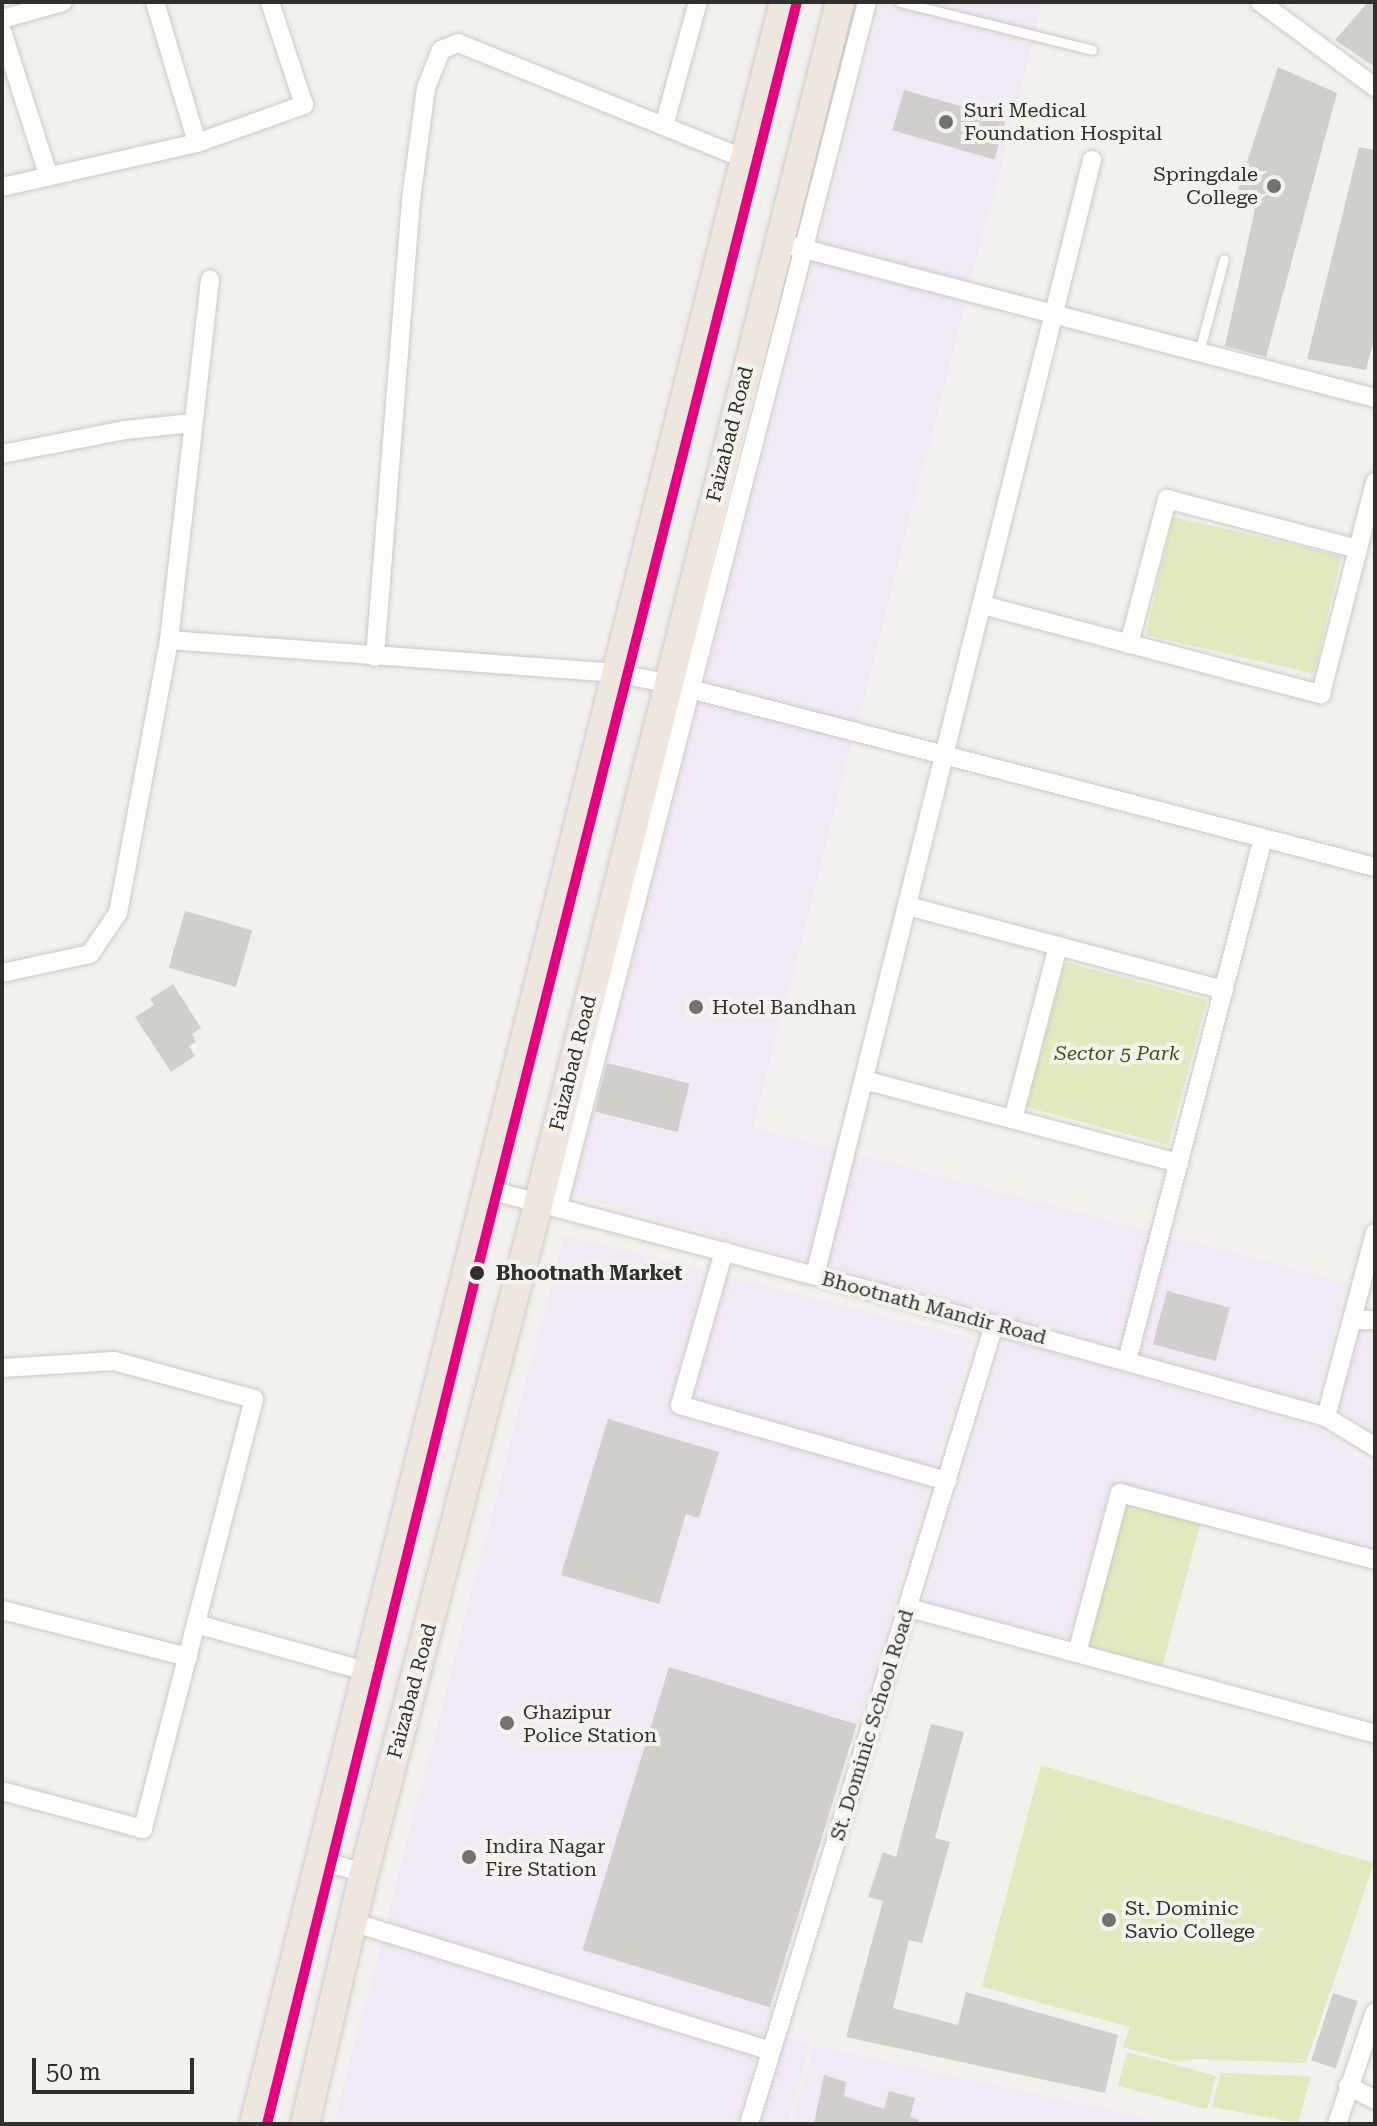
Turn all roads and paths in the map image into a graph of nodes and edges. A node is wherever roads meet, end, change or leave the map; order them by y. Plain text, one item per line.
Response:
1 (63, 2) edge
2 (155, 2) edge
3 (270, 2) edge
4 (698, 2) edge
5 (784, 2) edge
6 (840, 2) edge
7 (867, 2) edge
8 (900, 2) edge
9 (1260, 2) edge
10 (37, 6) edge
11 (2, 19) edge
12 (2, 31) edge
13 (1092, 50) dead end
14 (1375, 87) edge
15 (664, 126) junction
16 (197, 143) junction
17 (743, 158) junction
18 (1092, 160) dead end
19 (49, 177) junction
20 (2, 187) edge
21 (792, 246) junction
22 (1224, 259) dead end
23 (210, 279) dead end
24 (1056, 314) junction
25 (1199, 352) junction
26 (1375, 398) edge
27 (193, 423) junction
28 (2, 454) edge
29 (1375, 482) edge
30 (1358, 549) junction
31 (983, 605) junction
32 (169, 640) junction
33 (1129, 644) junction
34 (375, 657) junction
35 (614, 673) junction
36 (679, 687) junction
37 (945, 756) junction
38 (1263, 838) junction
39 (1375, 867) edge
40 (908, 906) junction
41 (1058, 946) junction
42 (2, 973) edge
43 (1224, 990) junction
44 (864, 1080) junction
45 (1013, 1119) junction
46 (1179, 1163) junction
47 (486, 1189) junction
48 (548, 1203) junction
49 (1375, 1233) edge
50 (724, 1251) junction
51 (815, 1275) junction
52 (1352, 1320) junction
53 (1375, 1320) edge
54 (994, 1325) junction
55 (1127, 1361) junction
56 (2, 1368) edge
57 (1326, 1417) junction
58 (1375, 1447) edge
59 (947, 1481) junction
60 (1375, 1560) edge
61 (909, 1608) junction
62 (2, 1610) edge
63 (196, 1624) junction
64 (1077, 1653) junction
65 (188, 1657) junction
66 (366, 1671) junction
67 (1375, 1734) edge
68 (2, 1791) edge
69 (319, 1860) junction
70 (364, 1873) junction
71 (352, 1922) junction
72 (1375, 2012) edge
73 (769, 2050) junction
74 (1348, 2086) junction
75 (1375, 2100) edge
76 (254, 2124) edge
77 (305, 2124) edge
78 (749, 2124) edge
79 (1337, 2124) edge

1 - 10 street
2 - 16 street
3 - 16 street
4 - 15 street
5 - 17 main road
6 - 21 main road, Faizabad Road
7 - 21 street
8 - 13 lane
9 - 14 street
10 - 11 street
12 - 19 street
15 - 17 street
15 - 34 street
16 - 19 street
17 - 35 main road
18 - 24 street
19 - 20 street
21 - 24 street
21 - 36 main road, Faizabad Road
22 - 25 lane
23 - 27 street
24 - 25 street
24 - 31 street
25 - 26 street
27 - 28 street
27 - 32 street
29 - 30 street
30 - 33 street
30 - 33 street
31 - 33 street
31 - 37 street
32 - 34 street
32 - 42 street
34 - 35 street
35 - 36 street
35 - 47 main road
36 - 37 street
36 - 48 main road, Faizabad Road
37 - 38 street
37 - 40 street
38 - 39 street
38 - 43 street
40 - 41 street
40 - 44 street
41 - 43 street
41 - 45 street
43 - 46 street
44 - 45 street
44 - 51 street
45 - 46 street
46 - 55 street
47 - 48 street, Bhootnath Mandir Road
47 - 66 main road
48 - 50 street, Bhootnath Mandir Road
48 - 70 main road, Faizabad Road
49 - 52 street
50 - 51 street, Bhootnath Mandir Road
50 - 59 street
51 - 54 street, Bhootnath Mandir Road
52 - 53 street
52 - 57 street
54 - 55 street, Bhootnath Mandir Road
54 - 59 street, St. Dominic School Road
55 - 57 street, Bhootnath Mandir Road
56 - 63 street
57 - 58 street, Bhootnath Mandir Road
59 - 61 street, St. Dominic School Road
60 - 64 street
61 - 64 street
61 - 73 street, St. Dominic School Road
62 - 65 street
63 - 65 street
63 - 66 street
64 - 67 street
65 - 68 street
66 - 69 main road
69 - 70 street
69 - 76 main road
70 - 71 main road, Faizabad Road
71 - 73 street
71 - 77 main road, Faizabad Road
72 - 74 street
73 - 78 street, St. Dominic School Road
74 - 75 street
74 - 79 street

